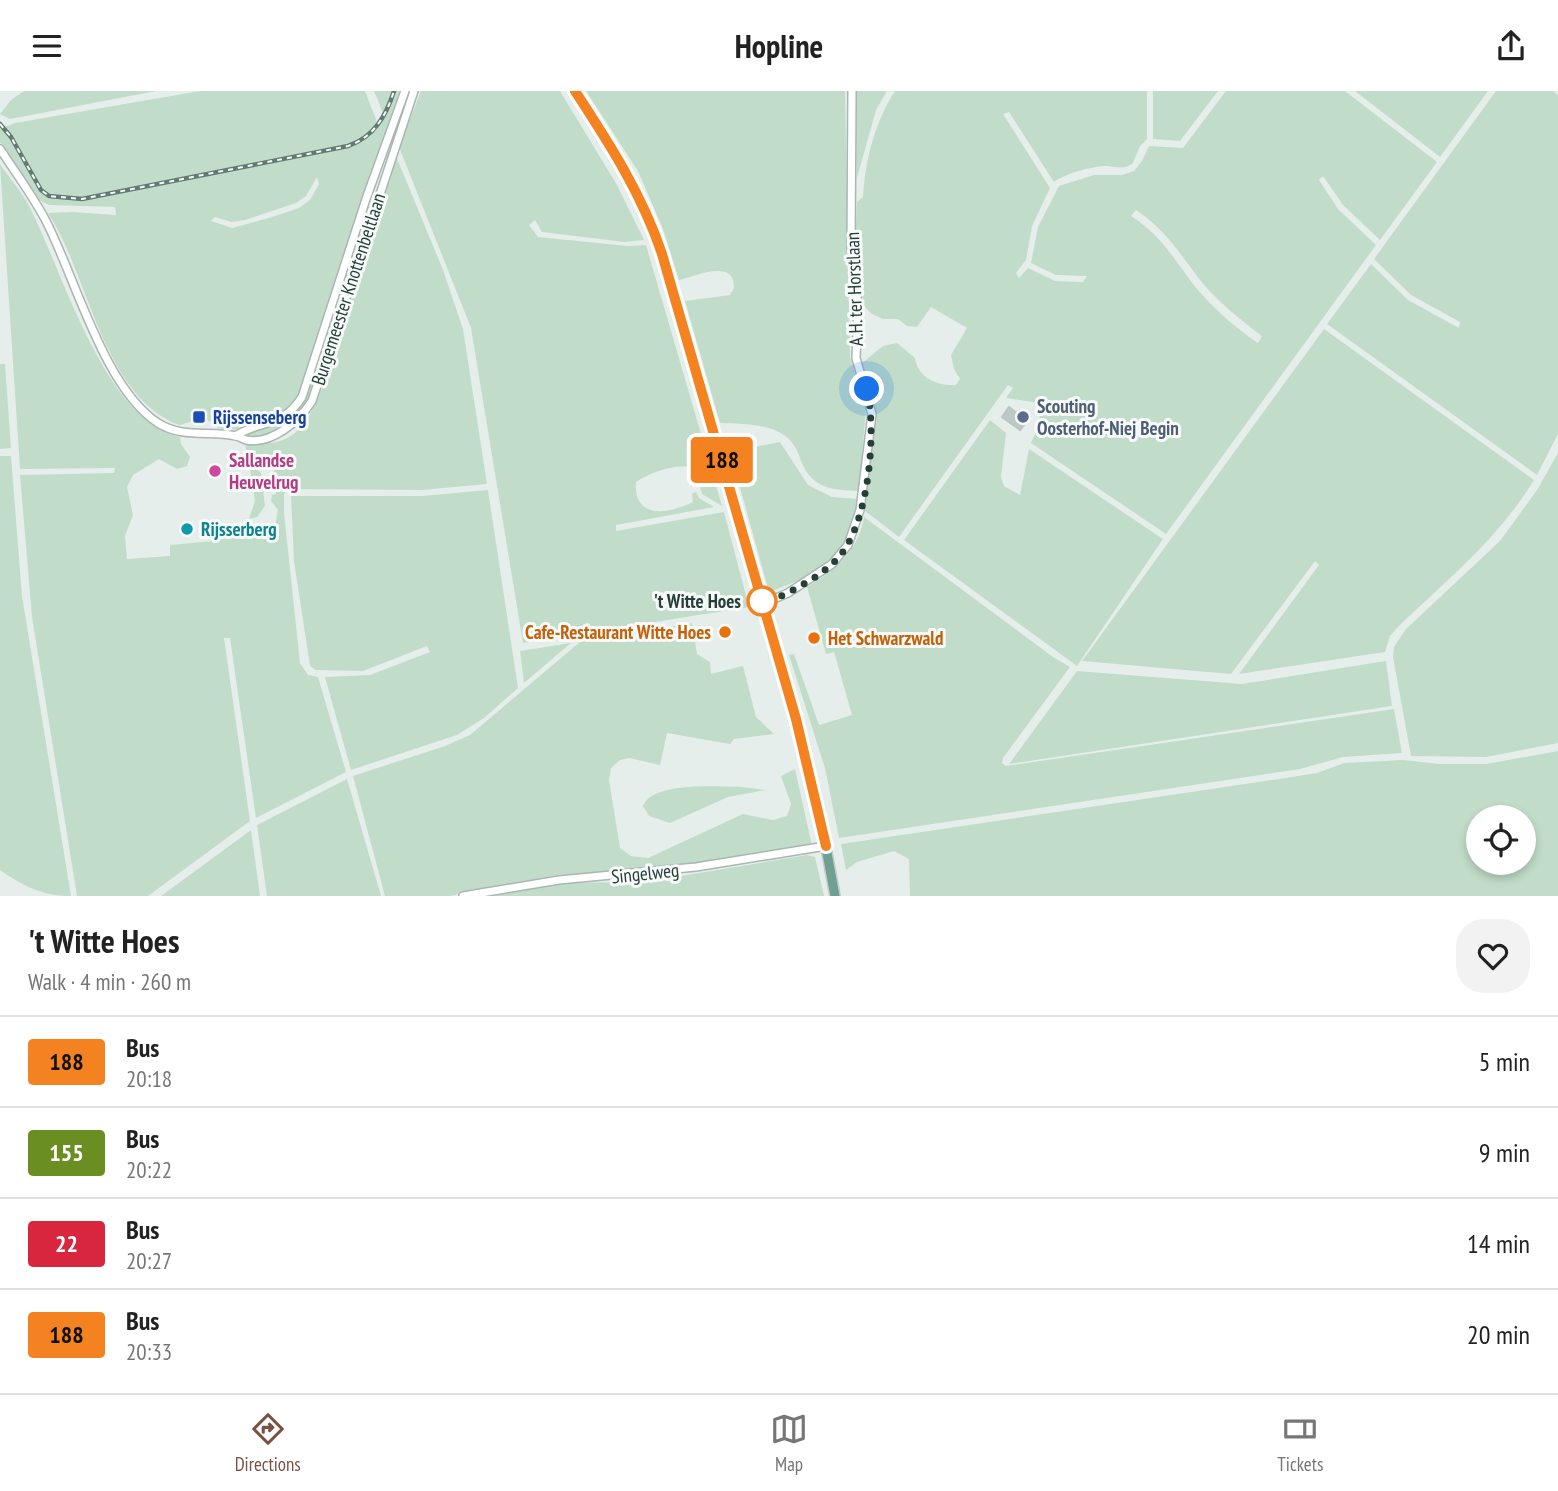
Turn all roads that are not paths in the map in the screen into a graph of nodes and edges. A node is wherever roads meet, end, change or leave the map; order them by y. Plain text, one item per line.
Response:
1 (405, 91) edge
2 (414, 91) edge
3 (575, 91) edge
4 (852, 91) edge
5 (0, 149) edge
6 (330, 316) junction
7 (339, 319) junction
8 (235, 436) junction
9 (759, 606) junction
10 (826, 846) junction
11 (463, 896) edge
12 (835, 896) edge

1 - 6 street, Burgemeester Knottenbeltlaan
2 - 7 street, Burgemeester Knottenbeltlaan
3 - 9 main road
4 - 9 street, A.H. ter Horstlaan
5 - 8 street, Burgemeester Knottenbeltlaan
6 - 7 street
6 - 8 street, Burgemeester Knottenbeltlaan
7 - 8 street, Burgemeester Knottenbeltlaan
9 - 10 main road
10 - 11 street, Singelweg
10 - 12 main road

